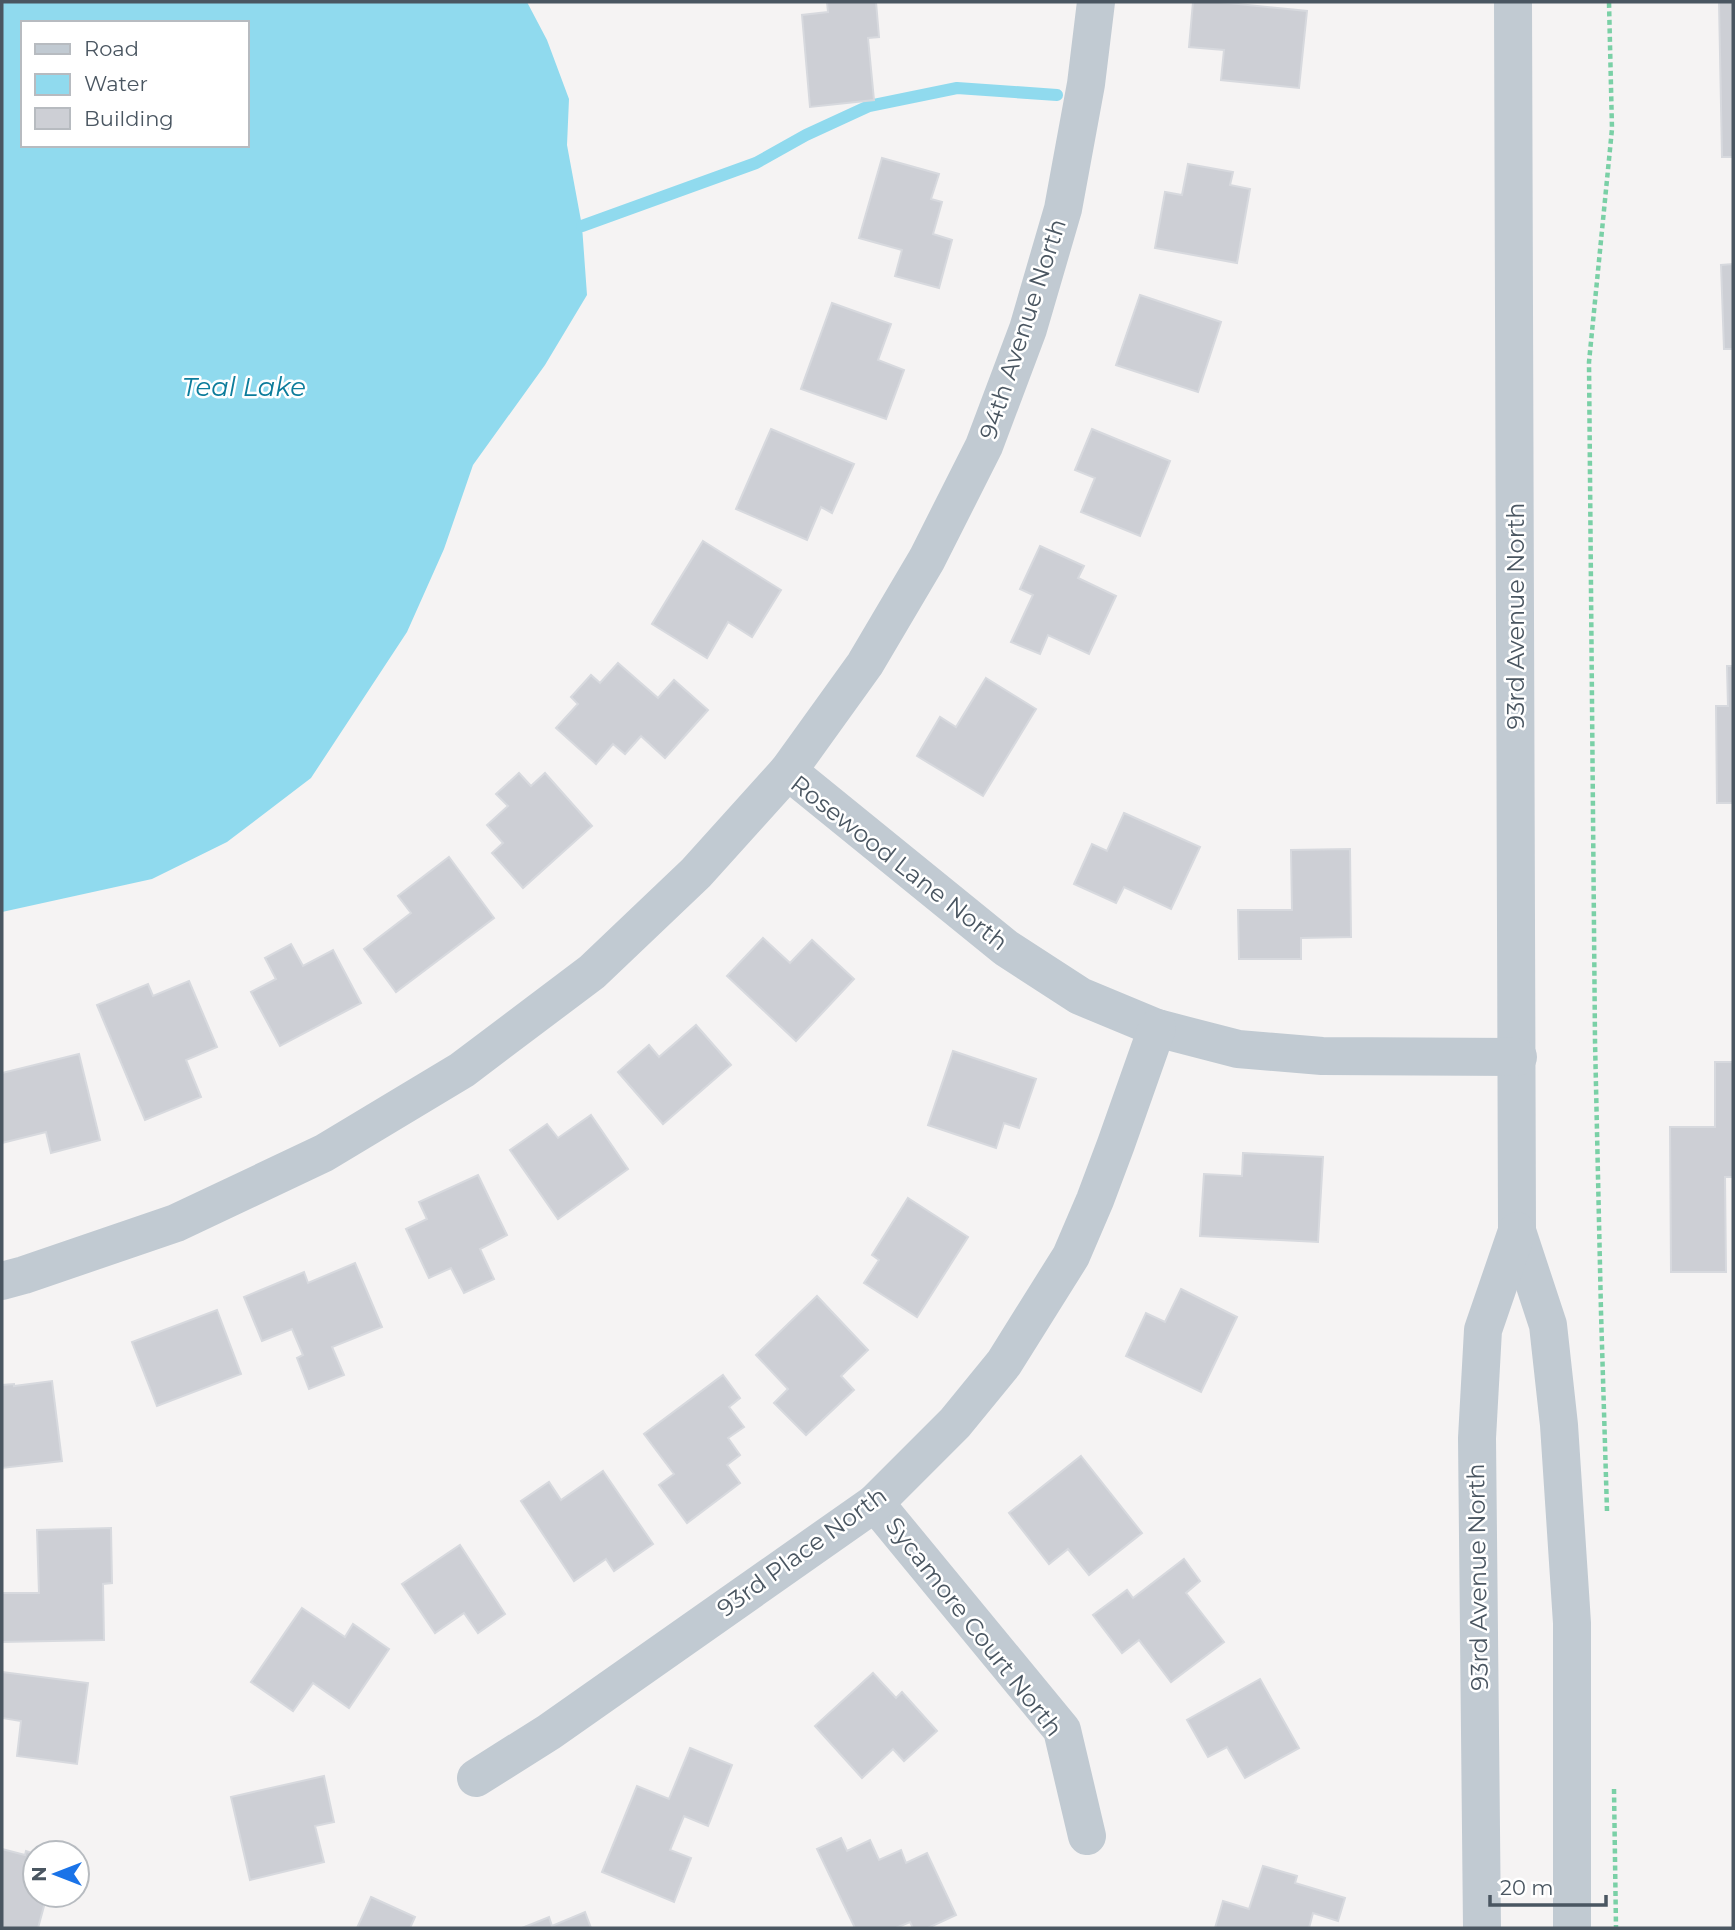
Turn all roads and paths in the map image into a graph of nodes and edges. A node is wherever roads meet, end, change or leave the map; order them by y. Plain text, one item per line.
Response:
1 (1096, 2) edge
2 (1513, 2) edge
3 (1609, 2) edge
4 (788, 771) junction
5 (1157, 1028) junction
6 (1518, 1057) junction
7 (1517, 1231) junction
8 (2, 1281) edge
9 (875, 1503) junction
10 (1607, 1518) dead end
11 (476, 1778) dead end
12 (1614, 1779) dead end
13 (1087, 1836) dead end
14 (1482, 1928) edge
15 (1572, 1928) edge
16 (1616, 1928) edge

1 - 4 street, 94th Avenue North
2 - 6 street, 93rd Avenue North
3 - 10 path
4 - 5 street, Rosewood Lane North
4 - 8 street, Rosewood Lane North
5 - 6 street, Rosewood Lane North
5 - 9 street, 93rd Place North
6 - 7 street, 93rd Avenue North
7 - 14 street, 93rd Avenue North
7 - 15 street, 93rd Avenue North
9 - 11 street, 93rd Place North
9 - 13 street, Sycamore Court North
12 - 16 path

